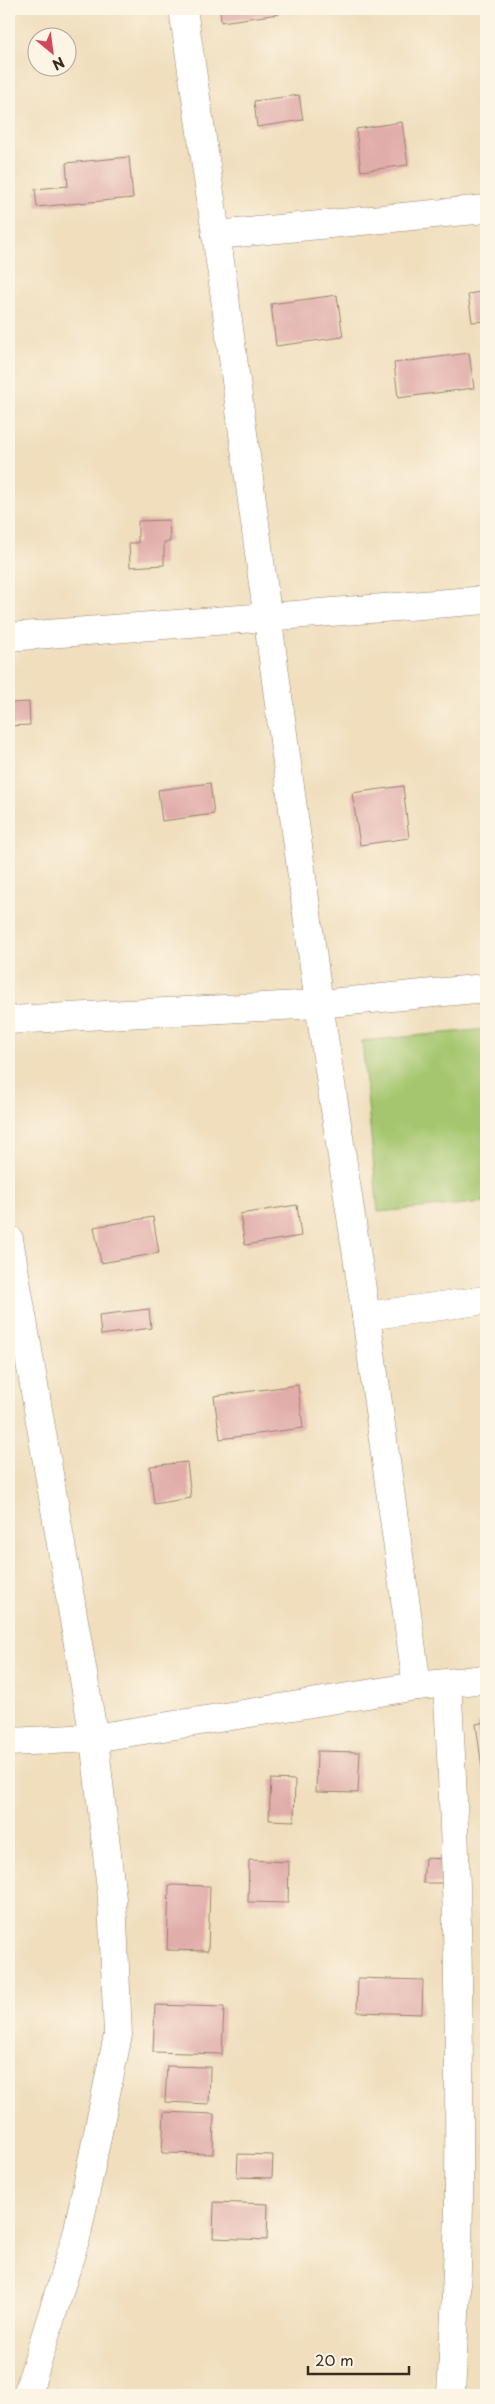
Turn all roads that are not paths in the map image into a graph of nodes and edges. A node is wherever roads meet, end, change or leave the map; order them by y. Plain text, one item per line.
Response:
1 (183, 9) edge
2 (486, 208) edge
3 (216, 234) junction
4 (486, 600) edge
5 (270, 618) junction
6 (9, 637) edge
7 (486, 988) edge
8 (319, 1004) junction
9 (9, 1020) edge
10 (9, 1240) edge
11 (486, 1300) edge
12 (366, 1316) junction
13 (486, 1679) edge
14 (448, 1684) junction
15 (417, 1686) junction
16 (94, 1738) junction
17 (9, 1742) edge
18 (27, 2395) edge
19 (451, 2395) edge

1 - 3 street
2 - 3 street
3 - 5 street
4 - 5 street
5 - 6 street
5 - 8 street
7 - 8 street
8 - 9 street
8 - 12 street
10 - 16 street
11 - 12 street
12 - 15 street
13 - 14 street
14 - 15 street
14 - 19 street
15 - 16 street
16 - 17 street
16 - 18 street

